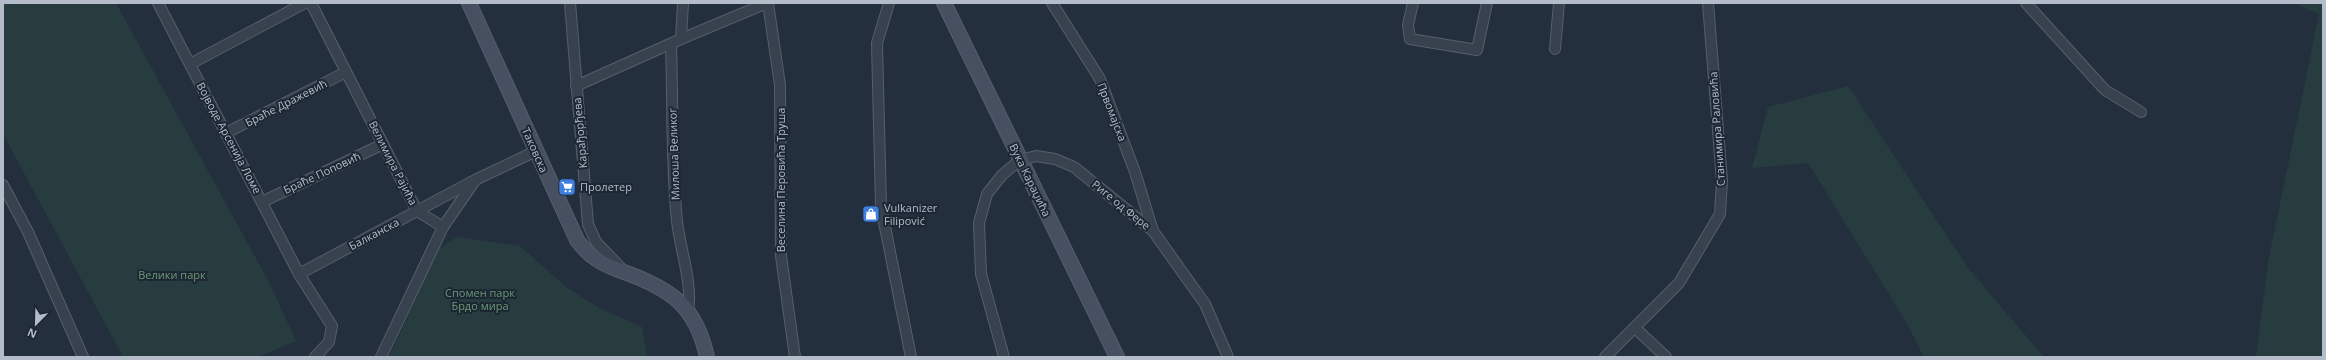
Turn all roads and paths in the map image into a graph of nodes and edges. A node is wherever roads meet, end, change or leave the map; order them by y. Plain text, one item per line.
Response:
1 (158, 3) edge
2 (305, 3) edge
3 (311, 3) edge
4 (469, 3) edge
5 (570, 3) edge
6 (683, 3) edge
7 (768, 3) edge
8 (889, 3) edge
9 (944, 3) edge
10 (1052, 3) edge
11 (1413, 3) edge
12 (1487, 3) edge
13 (1559, 3) edge
14 (1708, 3) edge
15 (2026, 3) edge
16 (681, 39) junction
17 (671, 45) junction
18 (1555, 49) dead end
19 (190, 64) junction
20 (346, 72) junction
21 (576, 86) junction
22 (2141, 112) dead end
23 (226, 133) junction
24 (383, 144) junction
25 (536, 151) junction
26 (1020, 160) junction
27 (475, 180) junction
28 (3, 185) edge
29 (262, 202) junction
30 (417, 211) junction
31 (443, 227) junction
32 (1153, 230) junction
33 (625, 272) junction
34 (299, 274) junction
35 (688, 310) junction
36 (1635, 328) junction
37 (83, 357) edge
38 (315, 357) edge
39 (381, 357) edge
40 (707, 357) edge
41 (795, 357) edge
42 (911, 357) edge
43 (1004, 357) edge
44 (1117, 357) edge
45 (1228, 357) edge
46 (1605, 357) edge
47 (1666, 357) edge

1 - 19 street, Војводе Арсенија Ломе
2 - 19 street
3 - 20 street, Велимира Рајића
4 - 25 street, Таковска
5 - 21 street, Карађорђева
6 - 16 street
7 - 16 street
7 - 41 street, Веселина Перовића Труша
8 - 42 street
9 - 26 street, Вука Караџића
10 - 32 street, Првомајска
11 - 12 street
13 - 18 street
14 - 36 street, Станимира Раловића
15 - 22 street
16 - 17 street
17 - 21 street
17 - 35 street, Милоша Великог
19 - 23 street, Војводе Арсенија Ломе
20 - 23 street, Браће Дражевић
20 - 24 street, Велимира Рајића
21 - 33 street, Карађорђева
23 - 29 street, Војводе Арсенија Ломе
24 - 29 street, Браће Поповић
24 - 30 street, Велимира Рајића
25 - 27 street, Балканска
25 - 33 street, Таковска
26 - 32 street, Риге од Фере
26 - 43 street
26 - 44 street, Вука Караџића
27 - 30 street, Балканска
27 - 31 street
28 - 37 street
29 - 34 street, Војводе Арсенија Ломе
30 - 31 street, Велимира Рајића
30 - 34 street, Балканска
31 - 39 street
32 - 45 street, Риге од Фере
33 - 35 street, Таковска
34 - 38 street, Војводе Арсенија Ломе
35 - 40 street, Таковска
36 - 46 street, Станимира Раловића
36 - 47 street

